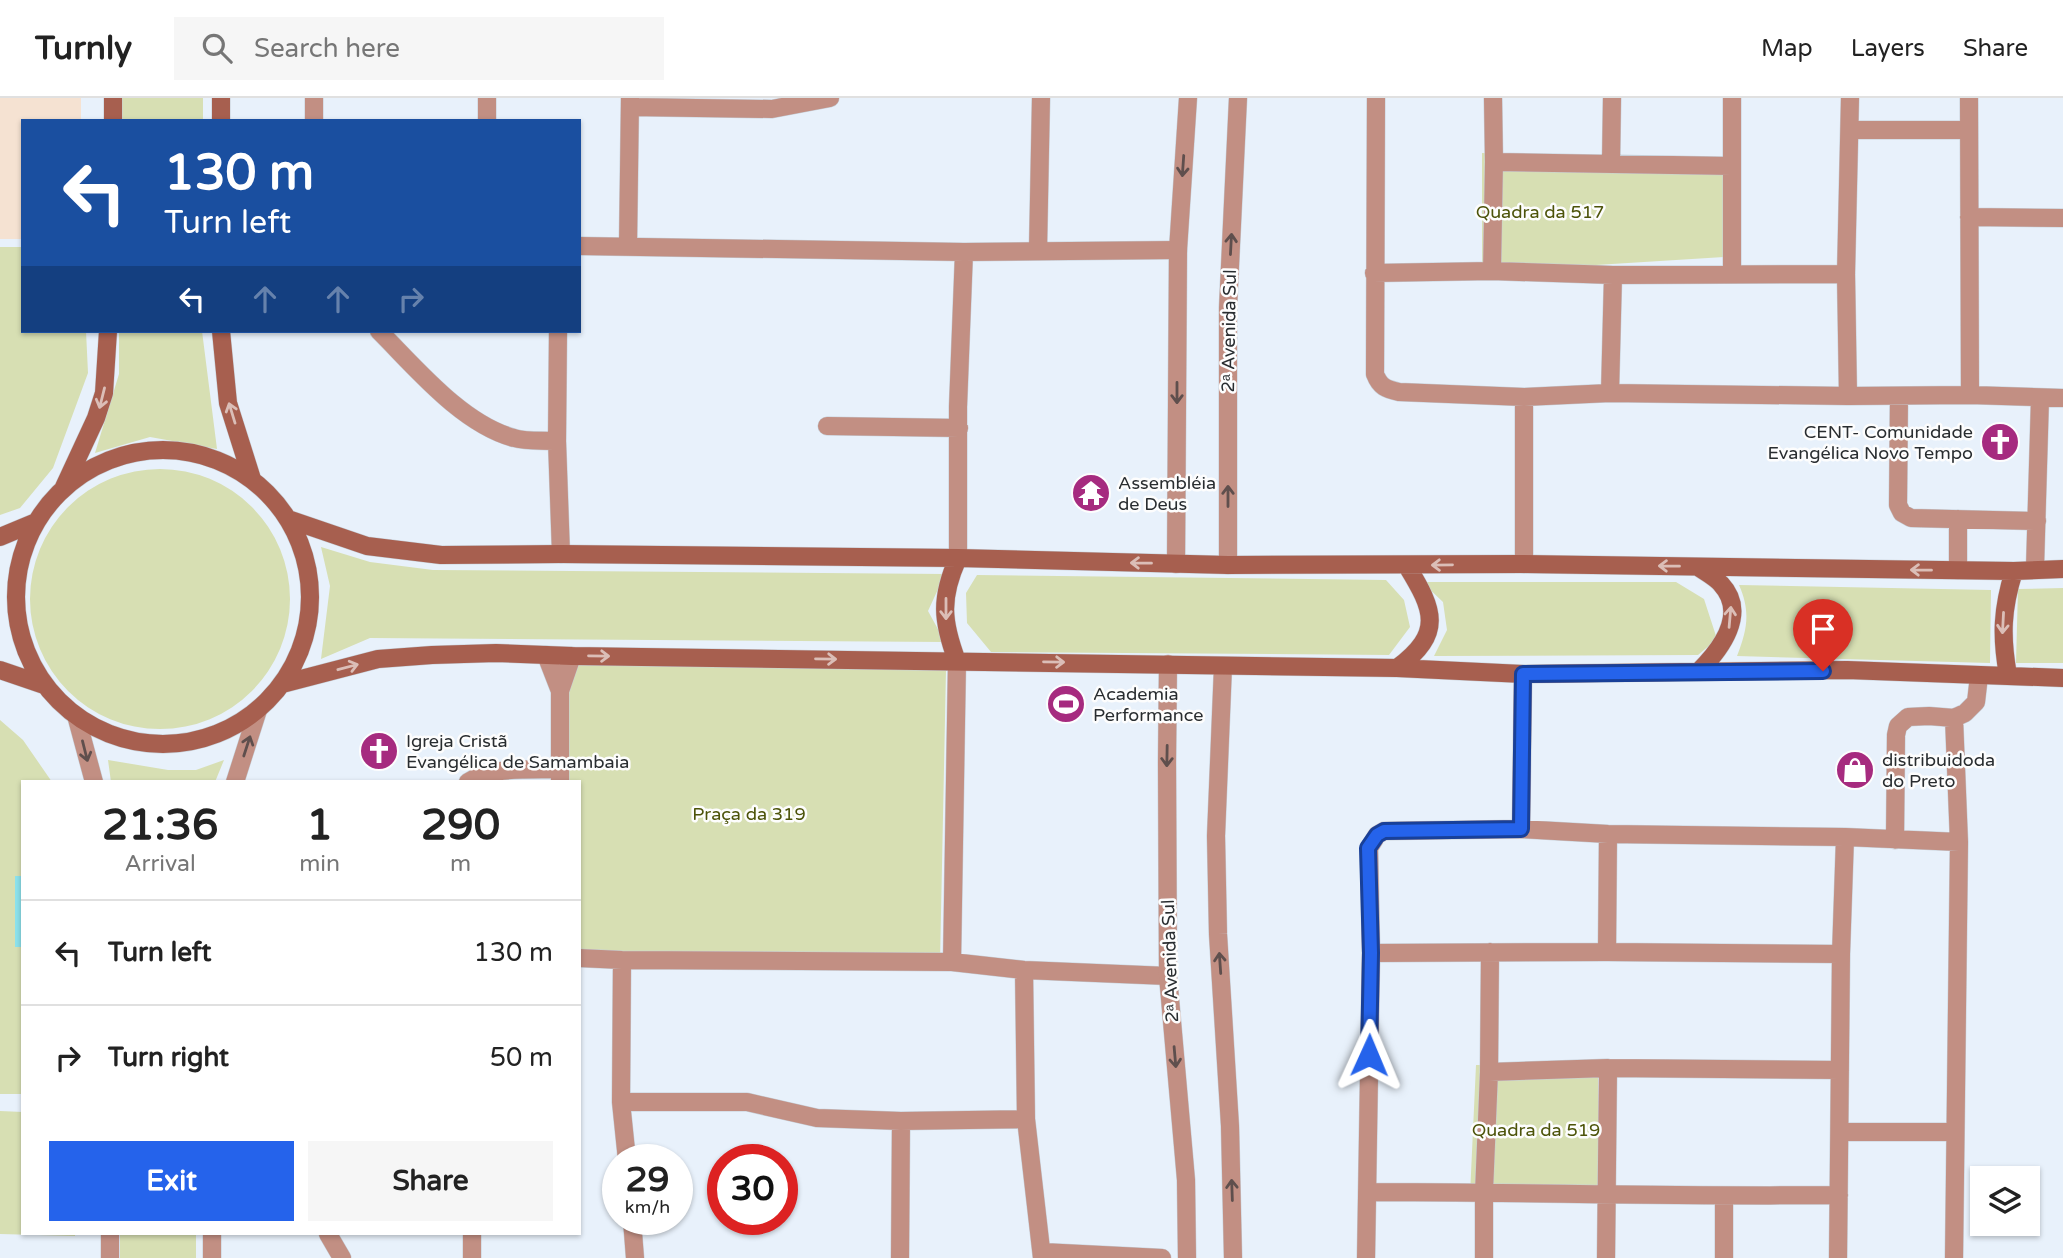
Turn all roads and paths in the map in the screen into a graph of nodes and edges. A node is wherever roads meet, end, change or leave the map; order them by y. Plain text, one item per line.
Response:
1 (113, 98) edge
2 (221, 98) edge
3 (314, 98) edge
4 (487, 98) edge
5 (830, 98) edge
6 (1041, 98) edge
7 (1188, 98) edge
8 (1238, 98) edge
9 (1376, 98) edge
10 (1493, 98) edge
11 (1612, 98) edge
12 (1732, 98) edge
13 (1850, 98) edge
14 (1969, 98) edge
15 (630, 103) edge
16 (113, 119) edge
17 (221, 119) edge
18 (314, 119) edge
19 (487, 119) edge
20 (1851, 130) junction
21 (1969, 130) junction
22 (1494, 162) junction
23 (1611, 163) junction
24 (1731, 166) junction
25 (1969, 217) junction
26 (2063, 218) edge
27 (581, 246) edge
28 (628, 246) junction
29 (1038, 250) junction
30 (1178, 250) junction
31 (964, 251) junction
32 (1492, 271) junction
33 (1374, 273) junction
34 (1732, 274) junction
35 (1846, 274) junction
36 (1613, 275) junction
37 (108, 333) edge
38 (221, 333) edge
39 (381, 333) edge
40 (558, 333) edge
41 (1610, 393) junction
42 (1970, 395) junction
43 (1848, 396) junction
44 (1899, 396) junction
45 (1524, 397) junction
46 (2040, 398) junction
47 (2063, 398) edge
48 (827, 426) dead end
49 (959, 428) junction
50 (557, 441) junction
51 (252, 479) junction
52 (63, 489) junction
53 (288, 519) junction
54 (1958, 519) junction
55 (2037, 521) junction
56 (36, 522) junction
57 (0, 537) edge
58 (561, 554) junction
59 (958, 558) junction
60 (1176, 564) junction
61 (1524, 564) junction
62 (1228, 565) junction
63 (1408, 566) junction
64 (1698, 567) junction
65 (2035, 568) junction
66 (2063, 569) edge
67 (1958, 570) junction
68 (2014, 571) junction
69 (546, 655) junction
70 (572, 656) junction
71 (957, 661) junction
72 (1168, 664) junction
73 (1223, 666) junction
74 (1397, 668) junction
75 (0, 670) edge
76 (1699, 671) junction
77 (1523, 674) junction
78 (2008, 675) junction
79 (1979, 676) junction
80 (2063, 678) edge
81 (282, 684) junction
82 (44, 685) junction
83 (560, 691) junction
84 (258, 710) junction
85 (1954, 718) junction
86 (77, 719) junction
87 (560, 776) edge
88 (93, 780) edge
89 (236, 780) edge
90 (471, 780) edge
91 (1521, 829) junction
92 (1608, 834) junction
93 (1845, 837) junction
94 (1895, 840) junction
95 (1959, 842) junction
96 (1490, 952) junction
97 (1607, 952) junction
98 (1371, 953) junction
99 (1841, 954) junction
100 (581, 958) edge
101 (622, 960) junction
102 (952, 962) junction
103 (1024, 970) junction
104 (1168, 976) junction
105 (1608, 1068) junction
106 (1840, 1070) junction
107 (1489, 1072) junction
108 (621, 1102) junction
109 (1026, 1119) junction
110 (901, 1121) junction
111 (1840, 1132) junction
112 (1955, 1132) junction
113 (625, 1144) edge
114 (1367, 1192) junction
115 (1484, 1192) junction
116 (1606, 1193) junction
117 (1839, 1195) junction
118 (1724, 1196) junction
119 (110, 1235) edge
120 (212, 1235) edge
121 (329, 1235) edge
122 (472, 1235) edge
123 (633, 1235) edge
124 (1042, 1255) edge
125 (110, 1258) edge
126 (212, 1258) edge
127 (342, 1258) edge
128 (471, 1258) edge
129 (635, 1258) edge
130 (900, 1258) edge
131 (1161, 1258) edge
132 (1187, 1258) edge
133 (1233, 1258) edge
134 (1366, 1258) edge
135 (1484, 1258) edge
136 (1606, 1258) edge
137 (1724, 1258) edge
138 (1838, 1258) edge
139 (1954, 1258) edge

1 - 16 main road
2 - 17 main road
3 - 18 street
4 - 19 street
5 - 15 street
6 - 29 street
7 -> 30 street
62 -> 8 street, 2ᵃ Avenida Sul
9 - 33 street
10 - 22 street
11 - 23 street
12 - 24 street
13 - 20 street
14 - 21 street
15 - 28 street
20 - 21 street
20 - 35 street
21 - 25 street
22 - 23 street
22 - 32 street
23 - 24 street
24 - 34 street
25 - 26 street
25 - 42 street
27 - 28 street
28 - 31 street
29 - 30 street
29 - 31 street
30 -> 60 street
31 - 49 street
32 - 33 street
32 - 36 street
33 - 45 street
34 - 35 street
34 - 36 street
35 - 43 street
36 - 41 street
37 -> 52 main road
51 -> 38 main road
39 - 50 street
40 - 50 street
41 - 43 street
41 - 45 street
42 - 44 street
42 - 46 street
43 - 44 street
44 - 54 street
45 - 61 street
46 - 47 street
46 - 55 street
48 - 49 street
49 - 59 street
50 - 58 street
51 - 52 main road
51 - 53 main road
52 - 56 main road
53 - 58 main road
53 - 81 main road
54 - 55 street
54 - 67 street
55 - 65 street
56 - 57 main road
56 - 82 main road
58 - 59 main road
60 -> 59 main road
59 -> 71 main road
60 - 62 main road
61 -> 63 main road
64 -> 61 main road
62 - 63 main road
63 - 74 main road
67 -> 64 main road
76 -> 64 main road
65 - 66 main road
65 - 68 main road
67 - 68 main road
68 -> 78 main road
69 - 70 main road
81 -> 69 main road
69 - 83 street
70 -> 71 main road
70 - 83 street
71 -> 72 main road
71 - 102 street
72 - 73 main road
72 -> 104 street, 2ᵃ Avenida Sul
73 - 74 main road
133 -> 73 street
74 - 77 main road
75 - 82 main road
76 - 77 main road
76 - 79 main road
77 - 91 street
78 - 79 main road
78 - 80 main road
79 - 85 street
81 - 84 main road
82 - 86 main road
83 - 87 street
84 - 86 main road
89 -> 84 street
85 - 94 street
85 - 95 street
86 -> 88 street
87 - 90 street
91 - 92 street
91 - 98 street
92 - 93 street
92 - 97 street
93 - 94 street
93 - 99 street
94 - 95 street
95 - 112 street
96 - 97 street
96 - 98 street
96 - 107 street
97 - 99 street
98 - 114 street
99 - 106 street
100 - 101 street
101 - 102 street
101 - 108 street
102 - 103 street
103 - 104 street
103 - 109 street
104 -> 132 street, 2ᵃ Avenida Sul
105 - 106 street
105 - 107 street
105 - 116 street
106 - 111 street
107 - 115 street
108 - 110 street
108 - 113 street
109 - 110 street
109 - 124 street
110 - 130 street
111 - 112 street
111 - 117 street
112 - 139 street
114 - 115 street
114 - 134 street
115 - 116 street
115 - 135 street
116 - 118 street
116 - 136 street
117 - 118 street
117 - 138 street
118 - 137 street
119 - 125 street
120 - 126 street
121 - 127 street
122 - 128 street
123 - 129 street
124 - 131 street

